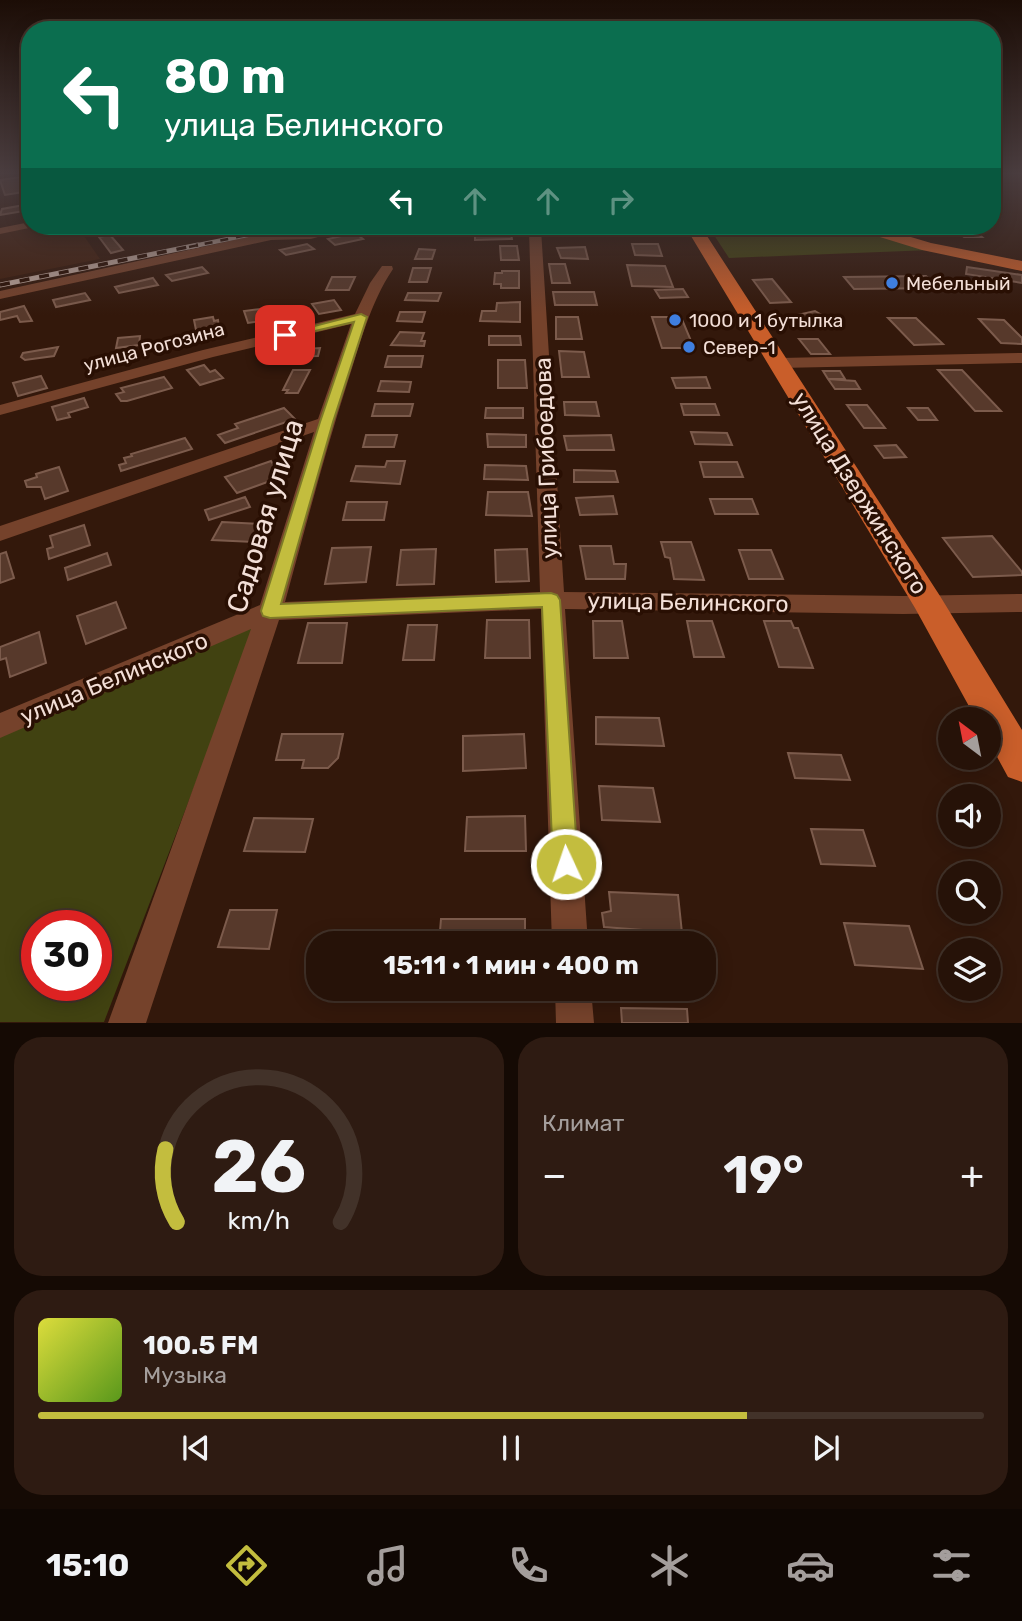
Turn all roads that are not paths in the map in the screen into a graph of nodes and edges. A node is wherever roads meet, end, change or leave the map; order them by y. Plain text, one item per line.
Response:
1 (21, 226) edge
2 (0, 230) edge
3 (303, 235) edge
4 (535, 235) edge
5 (700, 235) edge
6 (889, 235) edge
7 (1022, 266) edge
8 (387, 269) dead end
9 (0, 295) edge
10 (361, 317) junction
11 (1022, 358) edge
12 (779, 363) junction
13 (0, 410) edge
14 (326, 422) junction
15 (0, 534) edge
16 (551, 600) junction
17 (1022, 603) edge
18 (929, 604) junction
19 (270, 611) junction
20 (0, 726) edge
21 (1022, 765) edge
22 (569, 931) edge
23 (574, 1001) edge
24 (127, 1023) edge
25 (575, 1023) edge

1 - 2 street
3 - 9 street
4 - 16 street, улица Грибоедова
5 - 12 main road, улица Дзержинского
6 - 7 main road
8 - 10 street, Садовая улица
10 - 13 street, улица Рогозина
10 - 14 street, Садовая улица
11 - 12 street
12 - 18 main road, улица Дзержинского
14 - 15 street
14 - 19 street, Садовая улица
16 - 18 street, улица Белинского
16 - 19 street, улица Белинского
16 - 22 street, улица Грибоедова
17 - 18 street, улица Белинского
18 - 21 main road, улица Дзержинского
19 - 20 street, улица Белинского
19 - 24 street, Садовая улица
23 - 25 street

